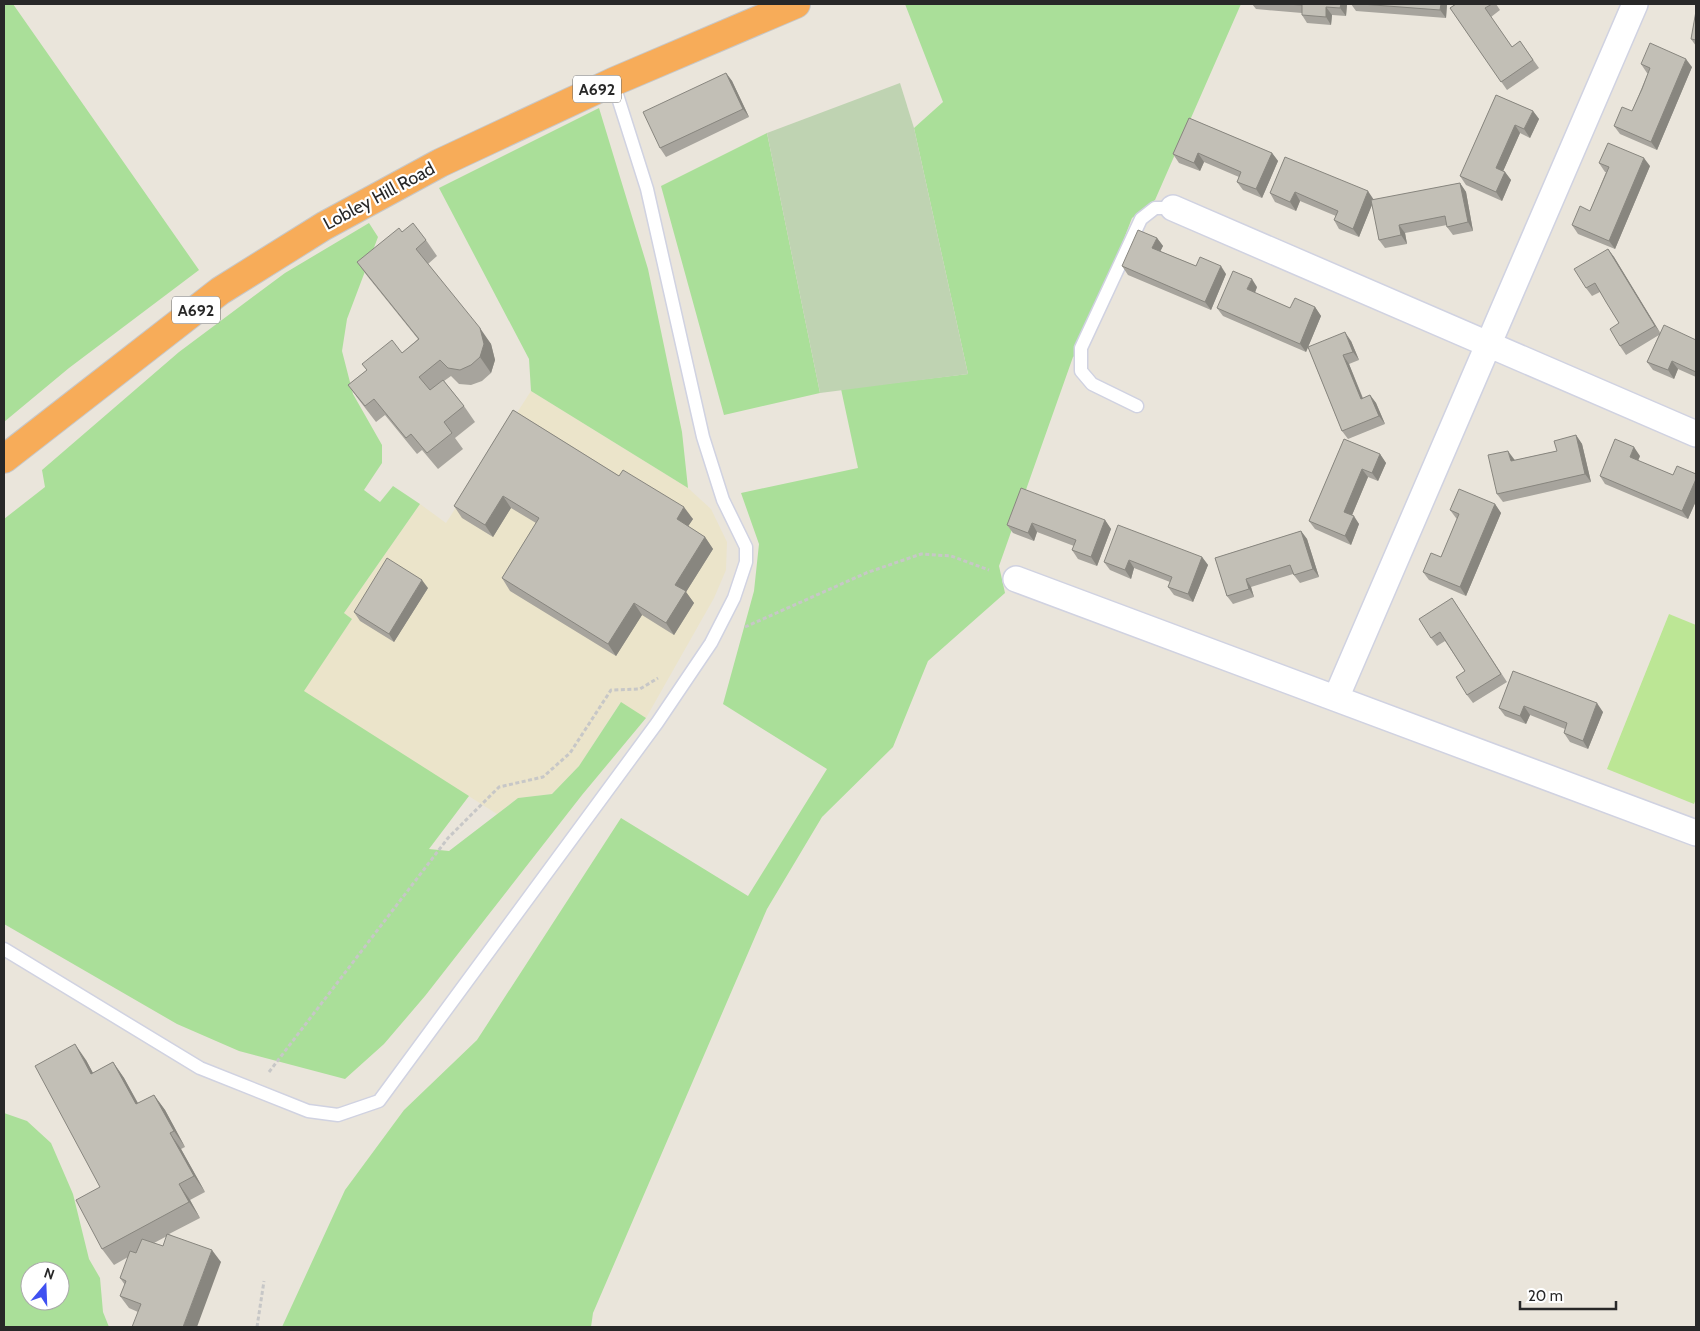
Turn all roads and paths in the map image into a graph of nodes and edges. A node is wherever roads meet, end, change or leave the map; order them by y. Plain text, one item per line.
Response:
1 (796, 4) edge
2 (1635, 4) edge
3 (612, 82) junction
4 (1173, 208) joint
5 (1488, 344) junction
6 (1136, 406) dead end
7 (1696, 434) edge
8 (4, 458) edge
9 (1016, 579) joint
10 (711, 643) junction
11 (664, 674) dead end
12 (1336, 698) junction
13 (1696, 833) edge
14 (4, 949) edge
15 (255, 1090) junction
16 (264, 1281) dead end
17 (257, 1327) edge

1 - 3 highway, Lobley Hill Road / A692
2 - 5 street
3 - 8 highway, Lobley Hill Road / A692
3 - 10 lane
4 - 5 street
4 - 6 lane
5 - 7 street
5 - 12 street
9 - 10 path
9 - 12 street
10 - 15 lane
11 - 15 path
12 - 13 street
14 - 15 lane
16 - 17 path

